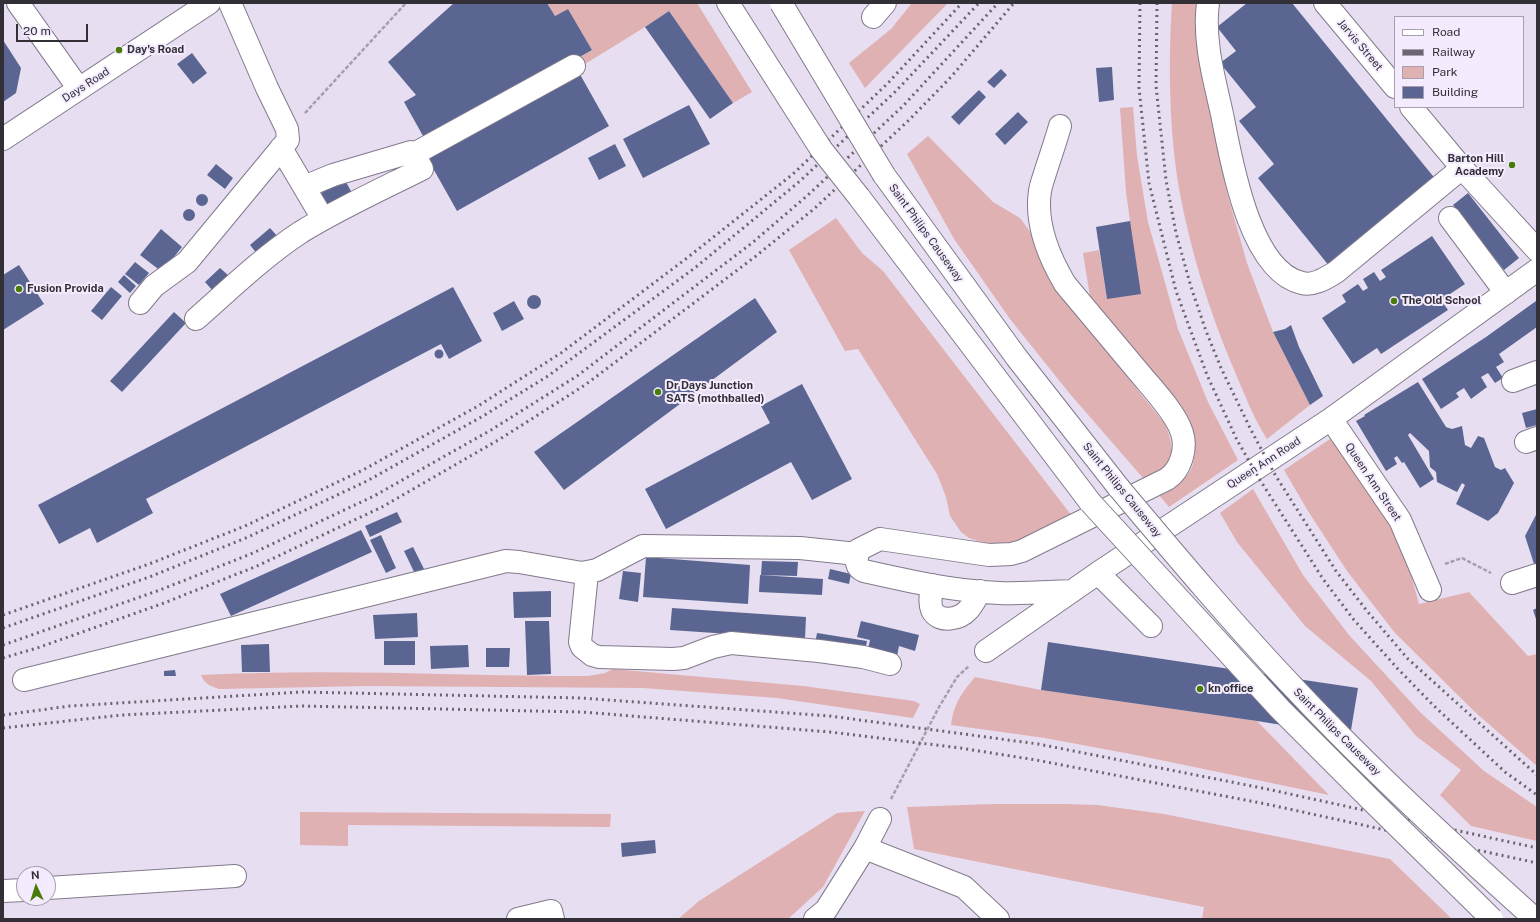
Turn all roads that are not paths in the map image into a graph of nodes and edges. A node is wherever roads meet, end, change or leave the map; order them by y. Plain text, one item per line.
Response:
1 (18, 3) edge
2 (209, 3) edge
3 (230, 3) edge
4 (781, 3) edge
5 (1208, 3) edge
6 (1325, 3) edge
7 (734, 8) edge
8 (574, 66) dead end
9 (1394, 86) edge
10 (80, 89) junction
11 (1412, 108) edge
12 (1060, 126) dead end
13 (3, 139) edge
14 (284, 139) junction
15 (414, 154) junction
16 (1462, 168) junction
17 (304, 187) junction
18 (1450, 218) dead end
19 (323, 219) junction
20 (1537, 250) edge
21 (1537, 270) edge
22 (1506, 293) junction
23 (140, 303) dead end
24 (196, 319) dead end
25 (1537, 372) edge
26 (1513, 381) dead end
27 (1331, 419) junction
28 (857, 554) junction
29 (587, 573) junction
30 (1098, 573) junction
31 (1537, 576) edge
32 (1426, 581) road end
33 (1512, 583) road end
34 (932, 585) junction
35 (980, 591) junction
36 (1072, 591) junction
37 (1151, 626) dead end
38 (986, 651) road end
39 (890, 664) dead end
40 (24, 680) dead end
41 (880, 819) road end
42 (865, 848) junction
43 (235, 876) dead end
44 (56, 887) edge
45 (16, 890) edge
46 (3, 891) edge
47 (518, 919) edge
48 (553, 919) edge
49 (815, 919) edge
50 (998, 919) edge
51 (1492, 919) edge
52 (1534, 919) edge

1 - 10 main road
2 - 10 main road, Days Road
3 - 14 main road
4 - 52 main road, Saint Philips Causeway, bridge
5 - 16 main road
6 - 9 main road, Jarvis Street
7 - 51 main road, bridge
8 - 15 main road
10 - 13 main road, Days Road
11 - 16 main road
12 - 28 main road
14 - 17 main road
14 - 23 main road
15 - 17 main road
15 - 19 main road
16 - 20 main road
17 - 19 main road
18 - 22 main road
19 - 24 main road
21 - 22 main road, Queen Ann Road
22 - 27 main road, Queen Ann Road
25 - 26 main road
27 - 30 main road, Queen Ann Road
27 - 32 main road, Queen Ann Street
28 - 29 main road
28 - 34 main road
29 - 39 main road
29 - 40 main road
30 - 36 main road, Queen Ann Road
30 - 37 main road
31 - 33 main road
34 - 35 main road
34 - 35 main road
35 - 36 main road
36 - 38 main road, Queen Ann Road
41 - 42 main road
42 - 49 main road
42 - 50 main road
43 - 44 main road
45 - 46 main road
47 - 48 main road

